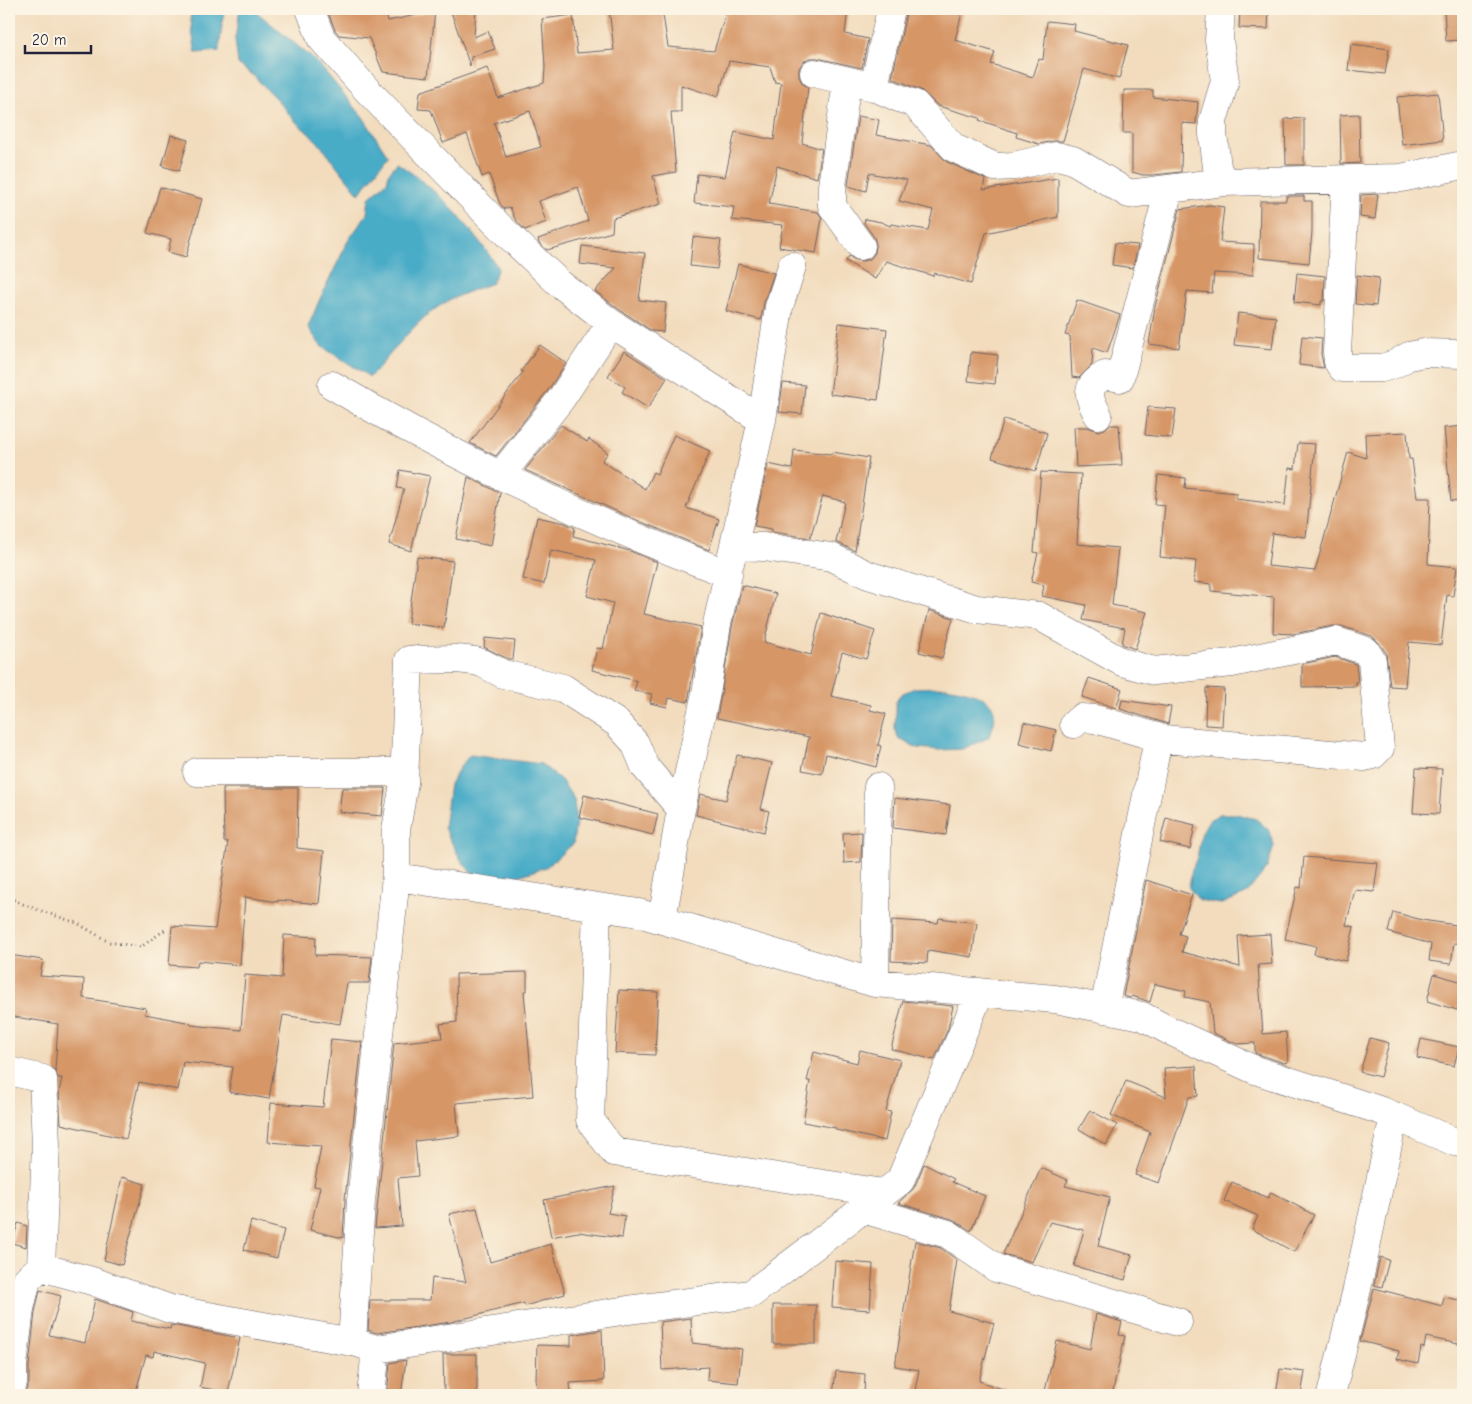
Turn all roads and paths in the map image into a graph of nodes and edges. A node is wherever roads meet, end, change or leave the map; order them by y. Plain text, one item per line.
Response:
1 (310, 9) edge
2 (891, 9) edge
3 (1221, 9) edge
4 (814, 73) dead end
5 (847, 81) junction
6 (874, 86) junction
7 (1463, 165) edge
8 (1346, 180) junction
9 (1223, 182) junction
10 (1170, 189) junction
11 (861, 246) dead end
12 (792, 266) dead end
13 (611, 323) junction
14 (1463, 354) edge
15 (332, 385) dead end
16 (1098, 415) dead end
17 (762, 420) junction
18 (500, 476) junction
19 (734, 546) junction
20 (728, 574) junction
21 (1074, 724) dead end
22 (1164, 739) junction
23 (197, 772) dead end
24 (404, 772) junction
25 (878, 787) dead end
26 (681, 809) junction
27 (396, 877) junction
28 (9, 898) edge
29 (597, 907) junction
30 (662, 920) junction
31 (166, 929) dead end
32 (875, 983) junction
33 (980, 992) junction
34 (1104, 1009) junction
35 (9, 1071) edge
36 (1394, 1116) junction
37 (1463, 1144) edge
38 (873, 1201) junction
39 (41, 1267) junction
40 (1178, 1322) dead end
41 (364, 1345) junction
42 (9, 1390) edge
43 (371, 1395) edge
44 (1331, 1395) edge

1 - 13 street
2 - 6 street
3 - 9 street
4 - 5 street
5 - 6 street
5 - 11 street
6 - 10 street
7 - 8 street
8 - 9 street
8 - 14 street
9 - 10 street
10 - 16 street
12 - 17 street
13 - 17 street
13 - 18 street
15 - 18 street
17 - 19 street
18 - 20 street
19 - 20 street
19 - 22 street
20 - 26 street
21 - 22 street
22 - 34 street
23 - 24 street
24 - 26 street
24 - 27 street
25 - 32 street
26 - 30 street
27 - 29 street
27 - 41 street
28 - 31 path
29 - 30 street
29 - 38 street
30 - 32 street
32 - 33 street
33 - 34 street
33 - 38 street
34 - 36 street
35 - 39 street
36 - 37 street
36 - 44 street
38 - 40 street
38 - 41 street
39 - 41 street
39 - 42 street
41 - 43 street

